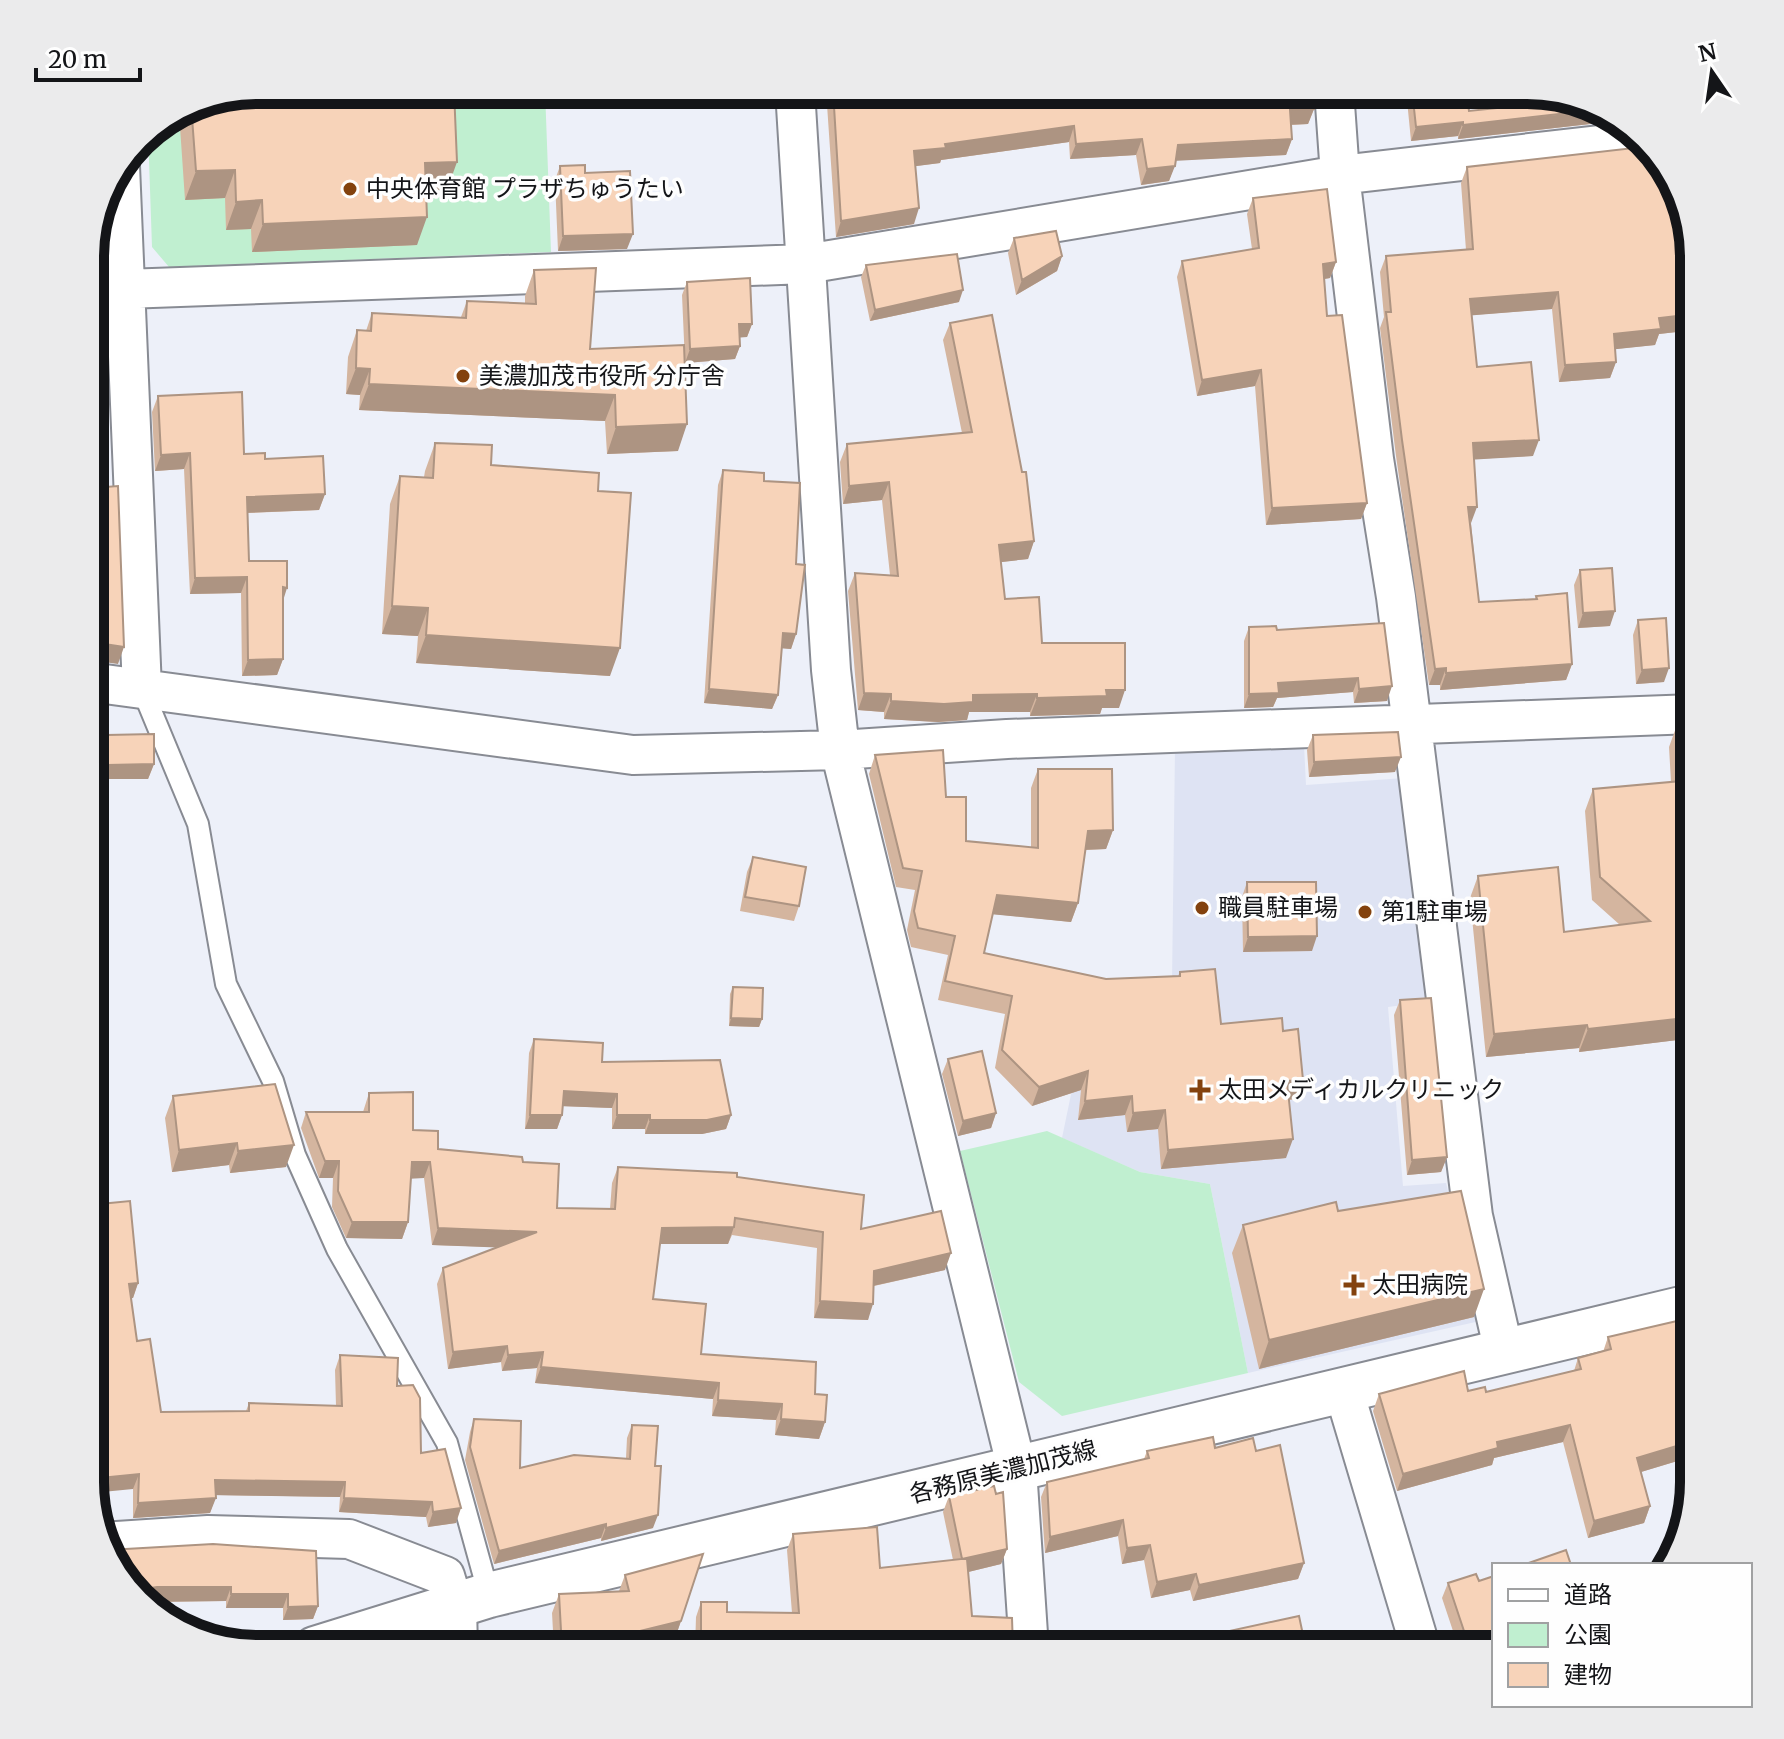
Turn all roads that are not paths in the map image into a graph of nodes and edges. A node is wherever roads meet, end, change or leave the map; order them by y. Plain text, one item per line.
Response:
1 (796, 104) edge
2 (1335, 104) edge
3 (1627, 142) edge
4 (1340, 175) junction
5 (121, 188) edge
6 (806, 264) junction
7 (125, 289) junction
8 (104, 684) edge
9 (142, 689) junction
10 (1680, 715) edge
11 (1412, 725) junction
12 (840, 750) junction
13 (1680, 1309) edge
14 (1504, 1352) junction
15 (1343, 1388) junction
16 (1017, 1469) junction
17 (116, 1541) edge
18 (472, 1601) junction
19 (361, 1635) edge
20 (460, 1635) edge
21 (1028, 1635) edge
22 (1417, 1635) edge

1 - 6 street
2 - 4 street
3 - 4 street
4 - 6 street
4 - 11 street
5 - 7 street
6 - 7 street
6 - 12 street
7 - 9 street
8 - 9 street
9 - 12 street
9 - 18 lane
10 - 11 street
11 - 12 street
11 - 14 street
12 - 16 street
13 - 14 main road, 各務原美濃加茂線
14 - 15 main road, 各務原美濃加茂線
15 - 16 main road, 各務原美濃加茂線
15 - 22 street
16 - 18 main road, 各務原美濃加茂線
16 - 21 street
17 - 18 street
18 - 19 main road, 各務原美濃加茂線
18 - 20 main road

